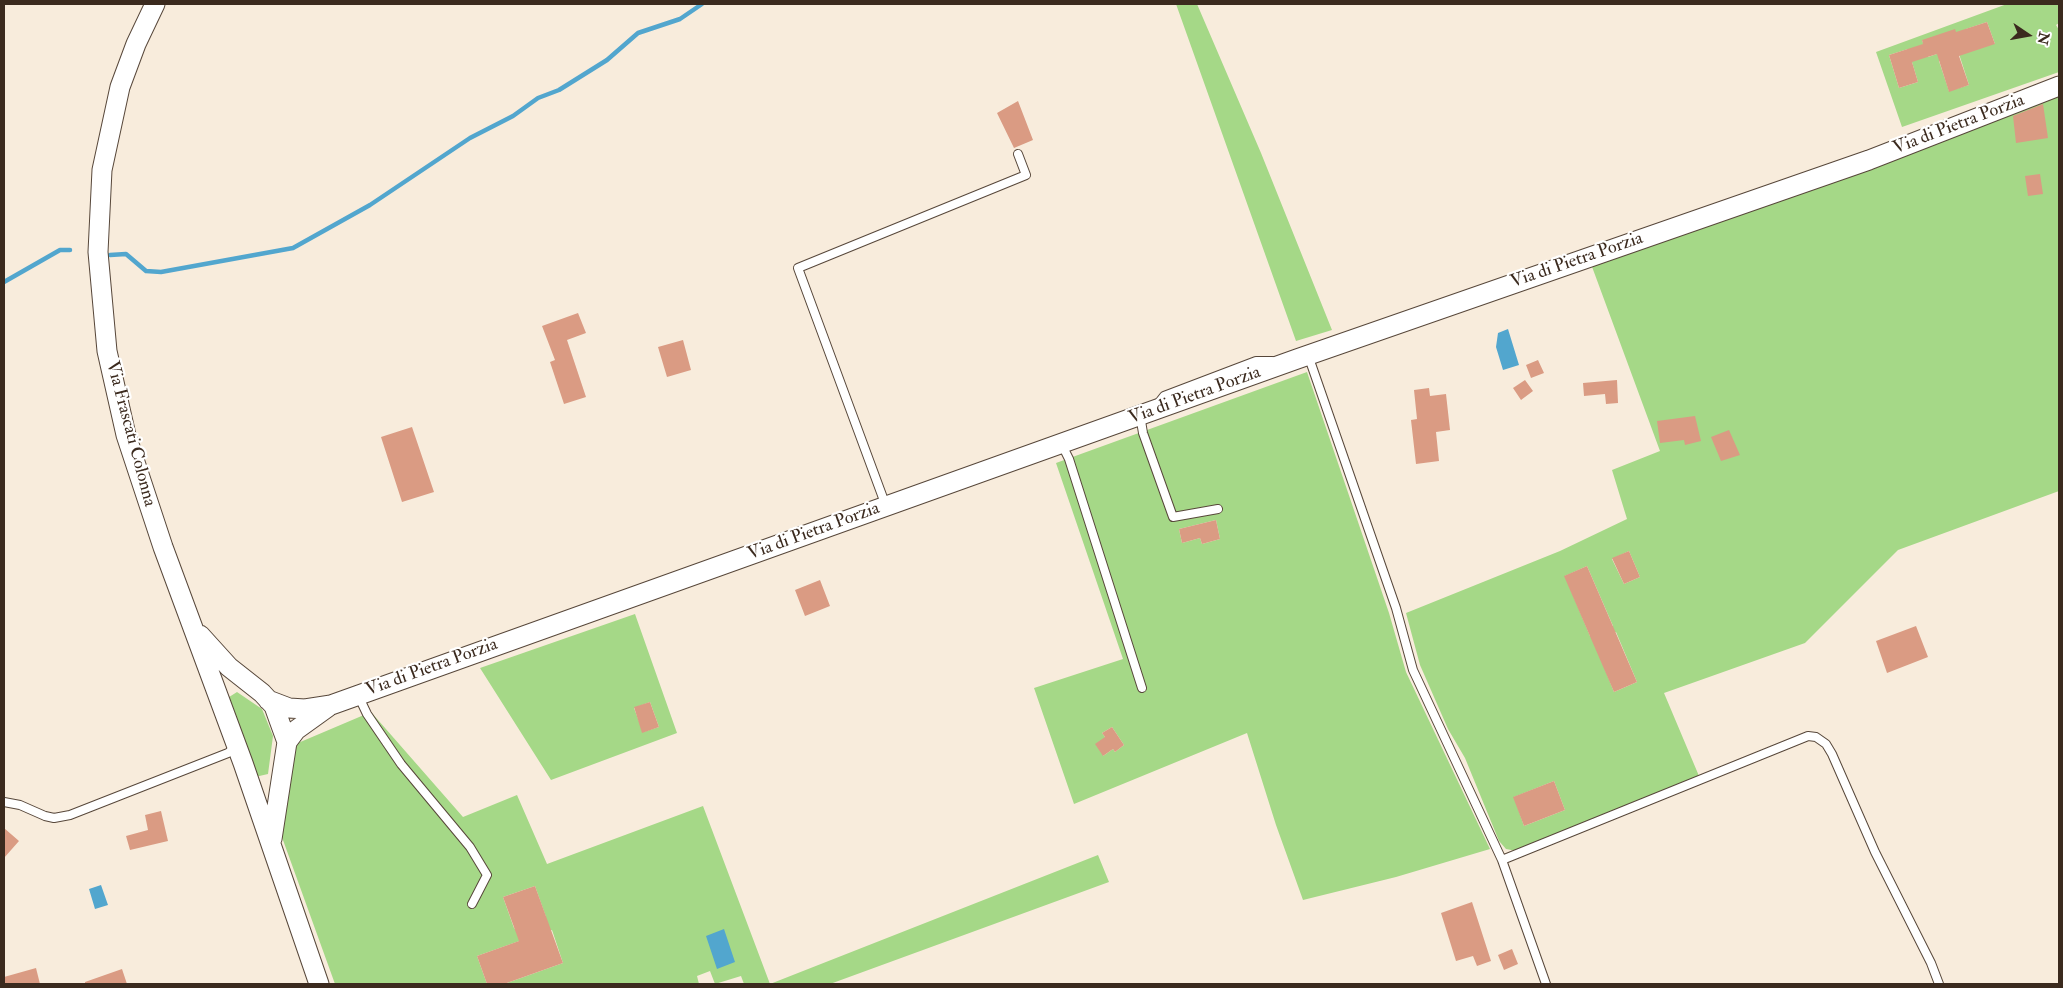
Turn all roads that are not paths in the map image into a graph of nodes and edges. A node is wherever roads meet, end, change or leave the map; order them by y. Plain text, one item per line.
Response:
1 (155, 4) edge
2 (2059, 86) edge
3 (1018, 154) dead end
4 (1302, 357) junction
5 (1146, 413) junction
6 (1061, 444) junction
7 (886, 506) junction
8 (1218, 509) dead end
9 (192, 626) junction
10 (244, 680) junction
11 (1142, 688) dead end
12 (358, 695) junction
13 (218, 698) junction
14 (268, 700) junction
15 (331, 705) junction
16 (287, 742) junction
17 (237, 746) junction
18 (249, 778) junction
19 (280, 782) junction
20 (4, 802) edge
21 (273, 850) junction
22 (1502, 860) junction
23 (472, 904) dead end
24 (319, 984) edge
25 (1546, 984) edge
26 (1939, 984) edge

1 - 9 street, Via Frascati Colonna
2 - 4 street, Via di Pietra Porzia
3 - 7 lane
4 - 5 street, Via di Pietra Porzia
4 - 22 lane
5 - 6 street, Via di Pietra Porzia
5 - 8 lane
6 - 7 street, Via di Pietra Porzia
6 - 11 lane
7 - 12 street, Via di Pietra Porzia
9 - 10 street, Via Frascati Colonna
9 - 13 street, Via Frascati Colonna
10 - 13 street
10 - 14 street, Via Frascati Colonna
12 - 15 street, Via di Pietra Porzia
12 - 23 lane
13 - 17 street, Via Frascati Colonna
14 - 15 street
14 - 16 street, Via Frascati Colonna
15 - 16 street
16 - 19 street, Via Frascati Colonna
17 - 18 street, Via Frascati Colonna
17 - 20 lane
18 - 19 street
18 - 21 street, Via Frascati Colonna
19 - 21 street, Via Frascati Colonna
21 - 24 street, Via Frascati Colonna
22 - 25 lane
22 - 26 lane

